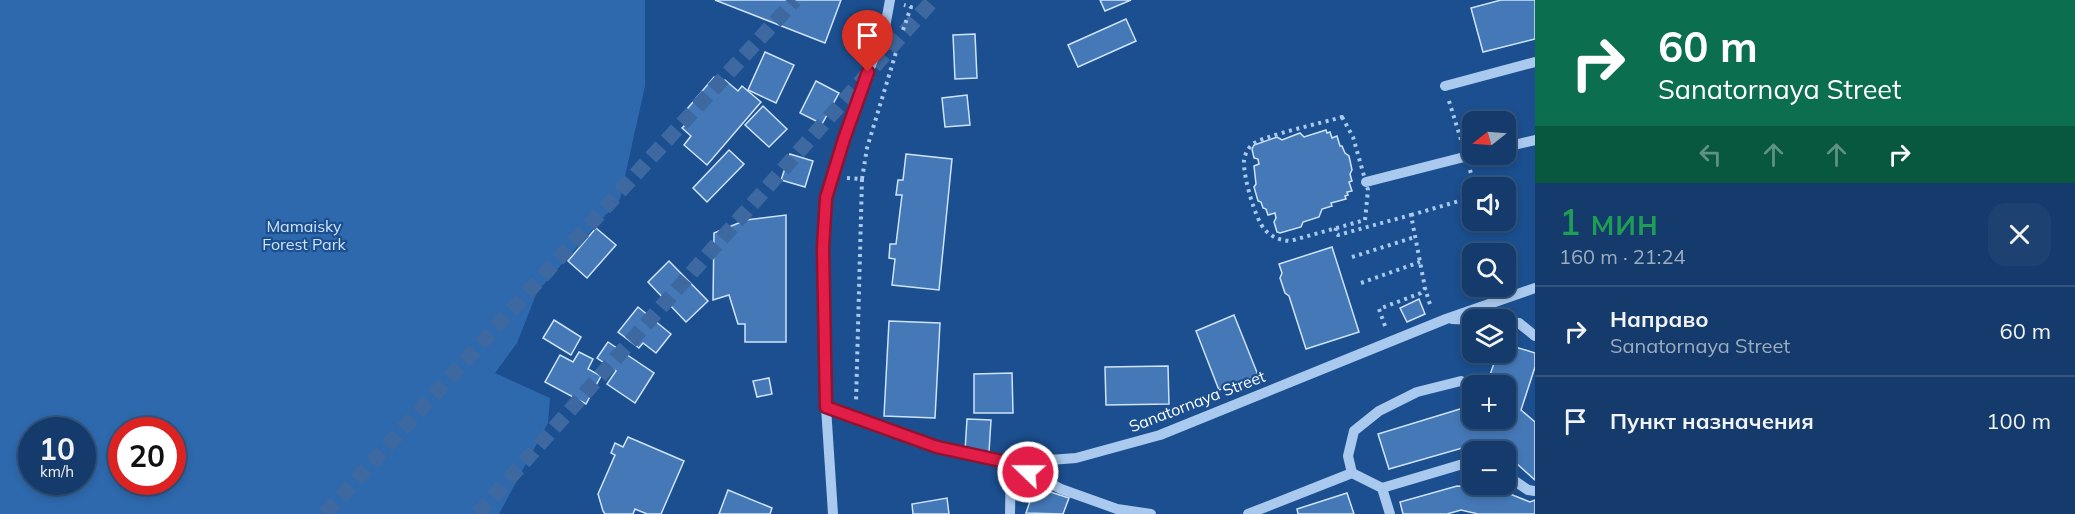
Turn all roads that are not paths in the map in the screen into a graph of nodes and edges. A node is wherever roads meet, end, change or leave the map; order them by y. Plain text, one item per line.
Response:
1 (890, 0) edge
2 (1535, 62) edge
3 (1444, 86) road end
4 (1535, 140) edge
5 (1516, 145) edge
6 (1462, 158) edge
7 (1366, 182) road end
8 (1535, 288) edge
9 (1462, 320) edge
10 (1441, 321) junction
11 (1516, 323) edge
12 (1535, 336) edge
13 (1461, 381) dead end
14 (826, 407) junction
15 (1011, 463) junction
16 (1462, 464) edge
17 (1352, 473) junction
18 (1516, 482) edge
19 (1382, 488) junction
20 (1535, 491) edge
21 (833, 514) edge
22 (1010, 514) edge
23 (1151, 514) edge
24 (1248, 514) edge
25 (1390, 514) edge

1 - 14 street
2 - 3 street
4 - 5 street
6 - 7 street
8 - 10 street, Sanatornaya Street
9 - 10 street
10 - 15 street, Sanatornaya Street
11 - 12 street
13 - 17 street
14 - 15 street, Sanatornaya Street
14 - 21 street
15 - 22 street
15 - 23 street
16 - 19 street
17 - 19 street
17 - 24 street
18 - 20 street
19 - 25 street

